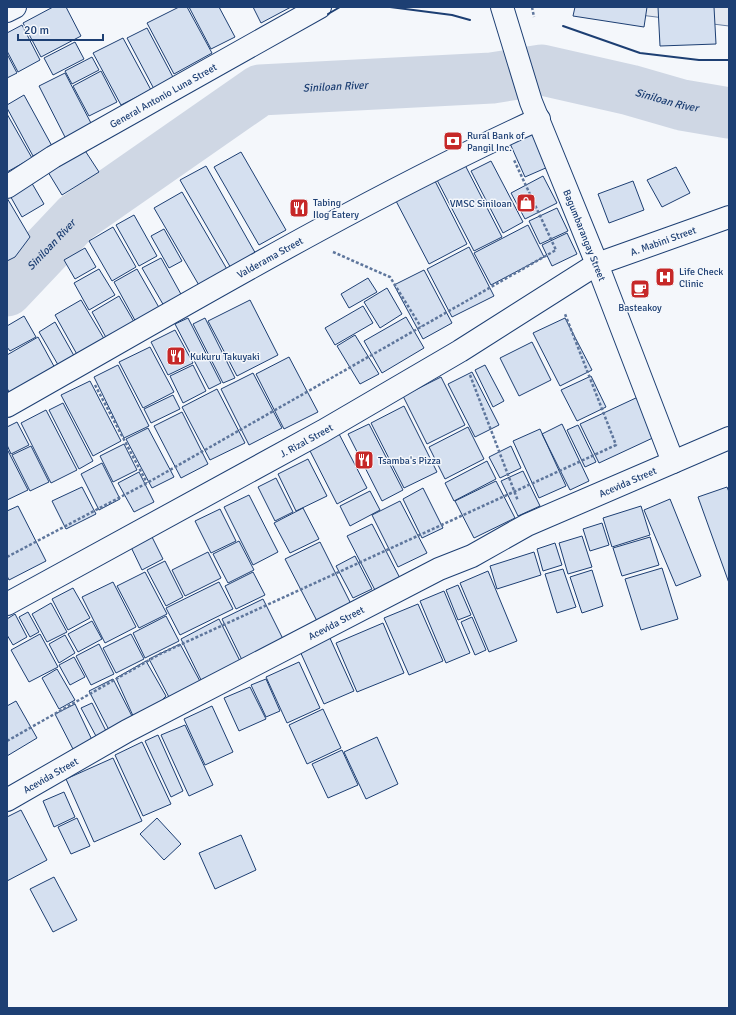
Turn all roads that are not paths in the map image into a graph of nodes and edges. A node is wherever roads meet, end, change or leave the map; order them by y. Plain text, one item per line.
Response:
1 (15, 7) edge
2 (320, 7) edge
3 (7, 12) edge
4 (505, 14) edge
5 (535, 111) junction
6 (7, 187) edge
7 (729, 217) edge
8 (597, 264) junction
9 (7, 406) edge
10 (729, 438) edge
11 (673, 462) junction
12 (7, 604) edge
13 (7, 800) edge

1 - 3 street
2 - 6 street, General Antonio Luna Street
4 - 5 street, Bagumbarangay Street
5 - 8 street, Bagumbarangay Street
5 - 9 street, Valderama Street
7 - 8 street, A. Mabini Street
8 - 11 street, Bagumbarangay Street
8 - 12 street, J. Rizal Street
10 - 11 street, Acevida Street
11 - 13 street, Acevida Street

